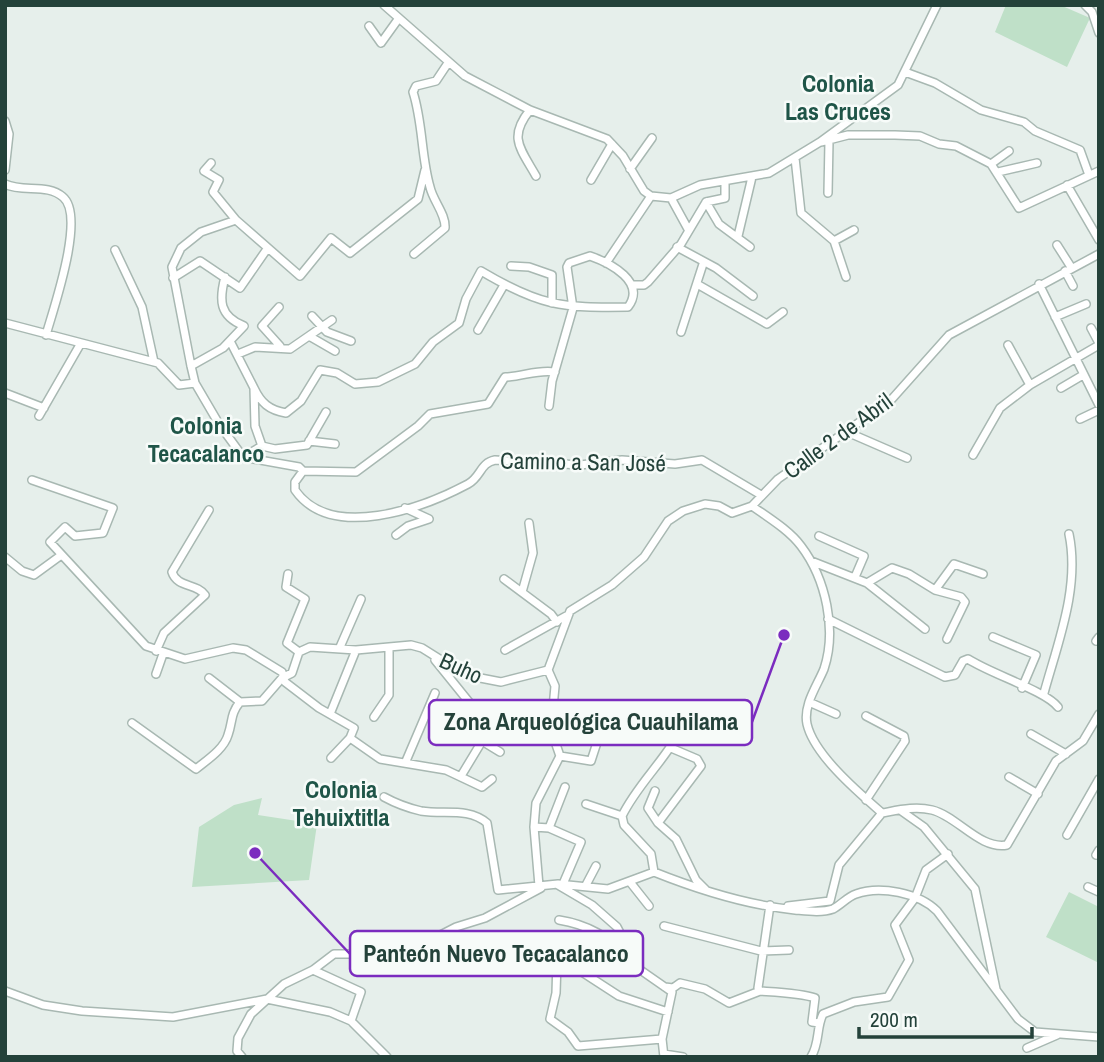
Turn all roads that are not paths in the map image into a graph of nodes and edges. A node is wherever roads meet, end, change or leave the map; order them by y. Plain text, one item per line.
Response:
1 (384, 5) edge
2 (937, 5) edge
3 (1085, 5) edge
4 (1099, 17) edge
5 (399, 18) junction
6 (369, 26) dead end
7 (1097, 30) edge
8 (448, 63) junction
9 (905, 72) junction
10 (530, 110) junction
11 (853, 117) junction
12 (5, 121) edge
13 (848, 135) junction
14 (652, 138) dead end
15 (829, 141) junction
16 (820, 142) junction
17 (612, 144) junction
18 (1009, 151) dead end
19 (795, 158) junction
20 (211, 163) dead end
21 (991, 163) junction
22 (1037, 163) dead end
23 (630, 169) junction
24 (5, 170) edge
25 (425, 170) junction
26 (1099, 171) edge
27 (998, 172) junction
28 (1089, 175) junction
29 (536, 176) dead end
30 (752, 177) junction
31 (591, 180) dead end
32 (725, 181) junction
33 (5, 184) edge
34 (1067, 185) junction
35 (828, 193) dead end
36 (651, 196) junction
37 (671, 198) junction
38 (706, 202) junction
39 (236, 220) junction
40 (688, 229) junction
41 (854, 230) dead end
42 (738, 236) junction
43 (1099, 240) edge
44 (834, 241) junction
45 (1057, 245) dead end
46 (677, 247) junction
47 (750, 247) dead end
48 (267, 249) junction
49 (115, 250) dead end
50 (414, 254) dead end
51 (1099, 254) edge
52 (606, 263) junction
53 (703, 264) junction
54 (511, 266) dead end
55 (1068, 269) junction
56 (225, 277) junction
57 (846, 277) dead end
58 (173, 278) junction
59 (697, 284) junction
60 (1039, 284) junction
61 (504, 285) junction
62 (633, 285) junction
63 (1073, 286) dead end
64 (753, 296) dead end
65 (552, 303) junction
66 (1086, 304) dead end
67 (279, 307) dead end
68 (573, 307) junction
69 (783, 312) dead end
70 (312, 316) dead end
71 (1055, 317) junction
72 (332, 320) dead end
73 (5, 323) edge
74 (321, 328) junction
75 (1091, 328) dead end
76 (478, 330) dead end
77 (681, 332) dead end
78 (46, 335) junction
79 (309, 336) junction
80 (230, 341) junction
81 (351, 341) dead end
82 (81, 343) junction
83 (1099, 344) edge
84 (1008, 345) dead end
85 (280, 346) junction
86 (335, 351) dead end
87 (238, 354) junction
88 (1075, 358) junction
89 (154, 362) junction
90 (191, 366) junction
91 (555, 372) junction
92 (1083, 375) junction
93 (195, 383) junction
94 (1030, 385) junction
95 (254, 388) junction
96 (1060, 388) dead end
97 (5, 393) edge
98 (550, 406) dead end
99 (1099, 407) edge
100 (44, 408) junction
101 (326, 412) dead end
102 (39, 416) dead end
103 (1080, 419) dead end
104 (847, 432) junction
105 (309, 441) junction
106 (335, 443) dead end
107 (262, 446) junction
108 (973, 455) dead end
109 (243, 457) junction
110 (907, 458) dead end
111 (303, 471) junction
112 (32, 480) dead end
113 (761, 495) junction
114 (752, 506) junction
115 (404, 508) junction
116 (209, 510) dead end
117 (529, 523) dead end
118 (1069, 534) dead end
119 (396, 535) dead end
120 (819, 536) dead end
121 (60, 556) junction
122 (5, 557) edge
123 (811, 561) junction
124 (983, 573) dead end
125 (288, 574) dead end
126 (855, 578) junction
127 (504, 579) dead end
128 (867, 583) junction
129 (936, 590) junction
130 (522, 592) junction
131 (361, 599) dead end
132 (567, 616) junction
133 (828, 619) junction
134 (557, 622) junction
135 (925, 628) dead end
136 (993, 637) dead end
137 (947, 639) dead end
138 (340, 647) junction
139 (389, 647) junction
140 (356, 650) junction
141 (505, 650) dead end
142 (299, 652) junction
143 (160, 653) junction
144 (430, 654) junction
145 (548, 670) junction
146 (156, 674) dead end
147 (209, 678) dead end
148 (282, 678) junction
149 (1022, 688) junction
150 (435, 694) dead end
151 (1044, 694) junction
152 (240, 702) junction
153 (809, 702) junction
154 (554, 704) junction
155 (1058, 707) dead end
156 (330, 714) junction
157 (836, 714) dead end
158 (1099, 714) edge
159 (866, 716) dead end
160 (374, 718) dead end
161 (132, 723) dead end
162 (682, 726) dead end
163 (1031, 733) dead end
164 (350, 738) junction
165 (482, 741) junction
166 (671, 748) junction
167 (500, 752) dead end
168 (1066, 754) junction
169 (560, 756) junction
170 (331, 758) dead end
171 (406, 761) junction
172 (461, 776) junction
173 (1009, 777) dead end
174 (492, 779) dead end
175 (1099, 779) edge
176 (565, 787) dead end
177 (655, 791) dead end
178 (1038, 794) junction
179 (384, 797) dead end
180 (866, 800) junction
181 (586, 804) dead end
182 (900, 810) junction
183 (882, 813) junction
184 (622, 816) junction
185 (657, 823) junction
186 (534, 827) junction
187 (549, 828) junction
188 (1067, 835) dead end
189 (948, 854) junction
190 (596, 866) dead end
191 (654, 872) junction
192 (630, 882) junction
193 (560, 884) junction
194 (586, 885) junction
195 (542, 886) junction
196 (1088, 887) dead end
197 (708, 892) junction
198 (1099, 892) edge
199 (915, 898) junction
200 (649, 906) dead end
201 (773, 906) junction
202 (559, 920) dead end
203 (664, 926) dead end
204 (789, 950) dead end
205 (761, 951) junction
206 (639, 969) junction
207 (313, 970) junction
208 (665, 987) junction
209 (5, 991) edge
210 (760, 991) junction
211 (996, 991) junction
212 (267, 999) junction
213 (668, 1012) junction
214 (351, 1021) junction
215 (819, 1023) junction
216 (1058, 1035) junction
217 (1099, 1037) edge
218 (662, 1039) junction
219 (1027, 1048) dead end
220 (664, 1056) edge
221 (242, 1057) edge
222 (387, 1057) edge
223 (684, 1057) edge
224 (811, 1057) edge

1 - 5 street
2 - 9 street
3 - 7 street
4 - 7 street
5 - 6 street
5 - 8 street
8 - 10 street
8 - 25 street
9 - 11 street
9 - 28 street
10 - 17 street
10 - 29 street
11 - 13 street
11 - 16 street
12 - 24 street
13 - 15 street
13 - 21 street
14 - 23 street
15 - 16 street
15 - 35 street
16 - 19 street
17 - 23 street
17 - 31 street
18 - 21 street
19 - 30 street
19 - 44 street
20 - 39 street
21 - 27 street
22 - 27 street
23 - 36 street
25 - 48 street
25 - 50 street
26 - 28 street
27 - 34 street
28 - 34 street
30 - 32 street
30 - 42 street
32 - 37 street
32 - 38 street
33 - 78 street
34 - 43 street
36 - 37 street
36 - 52 street
37 - 40 street
38 - 40 street
38 - 42 street
39 - 48 street
39 - 58 street
40 - 46 street
41 - 44 street
42 - 47 street
44 - 57 street
45 - 55 street
46 - 53 street
46 - 62 street
48 - 56 street
49 - 89 street
51 - 55 street, Calle 2 de Abril
52 - 62 street
52 - 68 street
53 - 59 street
53 - 64 street
54 - 65 street
55 - 60 street, Calle 2 de Abril
55 - 63 street
56 - 58 street
56 - 80 street
58 - 90 street
59 - 69 street
59 - 77 street
60 - 71 street
60 - 104 street, Calle 2 de Abril
61 - 65 street
61 - 76 street
61 - 95 street
62 - 68 street
65 - 68 street
66 - 71 street
67 - 85 street
68 - 91 street
70 - 74 street
71 - 88 street
72 - 74 street
73 - 78 street
74 - 79 street
74 - 81 street
75 - 83 street
78 - 82 street
79 - 85 street
79 - 86 street
80 - 87 street
80 - 90 street
82 - 89 street
82 - 100 street
83 - 88 street
84 - 94 street
85 - 87 street
87 - 95 street
88 - 92 street
88 - 94 street
89 - 93 street
90 - 93 street
91 - 98 street
91 - 111 street
92 - 96 street
92 - 99 street
93 - 109 street
94 - 108 street
95 - 107 street
97 - 100 street
99 - 103 street
100 - 102 street
101 - 105 street
104 - 110 street
104 - 113 street, Calle 2 de Abril
105 - 106 street
105 - 107 street
107 - 109 street
109 - 111 street
111 - 115 street, Camino a San José
112 - 121 street
113 - 114 street, Calle 2 de Abril
113 - 115 street, Camino a San José
114 - 123 street
114 - 132 street
115 - 119 street
116 - 143 street
117 - 130 street
118 - 151 street
120 - 126 street
121 - 122 street
121 - 143 street
123 - 126 street
123 - 133 street
124 - 129 street
125 - 142 street
126 - 128 street
127 - 130 street
128 - 129 street
128 - 135 street
129 - 137 street
130 - 134 street
131 - 138 street
132 - 134 street
132 - 145 street
133 - 149 street
133 - 153 street
134 - 141 street
136 - 149 street
138 - 140 street, Buho
138 - 142 street, Buho
139 - 140 street, Buho
139 - 144 street, Buho
139 - 160 street
140 - 156 street
142 - 148 street
143 - 146 street
143 - 148 street
144 - 145 street, Buho
144 - 165 street
145 - 154 street
147 - 152 street
148 - 152 street
148 - 156 street
149 - 151 street
150 - 171 street
151 - 155 street
152 - 161 street
153 - 157 street
153 - 180 street
154 - 169 street
154 - 169 street
156 - 164 street
158 - 168 street
159 - 180 street
162 - 166 street
163 - 168 street
164 - 170 street
164 - 171 street
165 - 167 street
165 - 172 street
166 - 184 street
166 - 185 street
168 - 178 street
169 - 186 street
171 - 172 street
172 - 174 street
173 - 178 street
175 - 188 street
176 - 187 street
177 - 185 street
178 - 182 street
179 - 195 street
180 - 183 street
181 - 184 street
182 - 183 street
182 - 189 street
183 - 201 street
184 - 191 street
185 - 197 street
186 - 187 street
186 - 195 street
187 - 193 street
189 - 199 street
189 - 211 street
190 - 194 street
191 - 192 street
191 - 197 street
192 - 194 street
192 - 200 street
193 - 194 street
193 - 195 street
193 - 206 street
195 - 207 street
196 - 198 street
197 - 201 street
199 - 201 street
199 - 211 street
199 - 215 street
201 - 205 street
202 - 206 street
203 - 205 street
204 - 205 street
205 - 210 street
206 - 208 street
207 - 212 street
207 - 214 street
208 - 210 street
208 - 213 street
209 - 212 street
210 - 215 street
211 - 216 street
212 - 214 street
212 - 221 street
213 - 218 street
213 - 218 street
214 - 222 street
215 - 224 street
216 - 217 street
216 - 219 street
218 - 220 street
220 - 223 street

